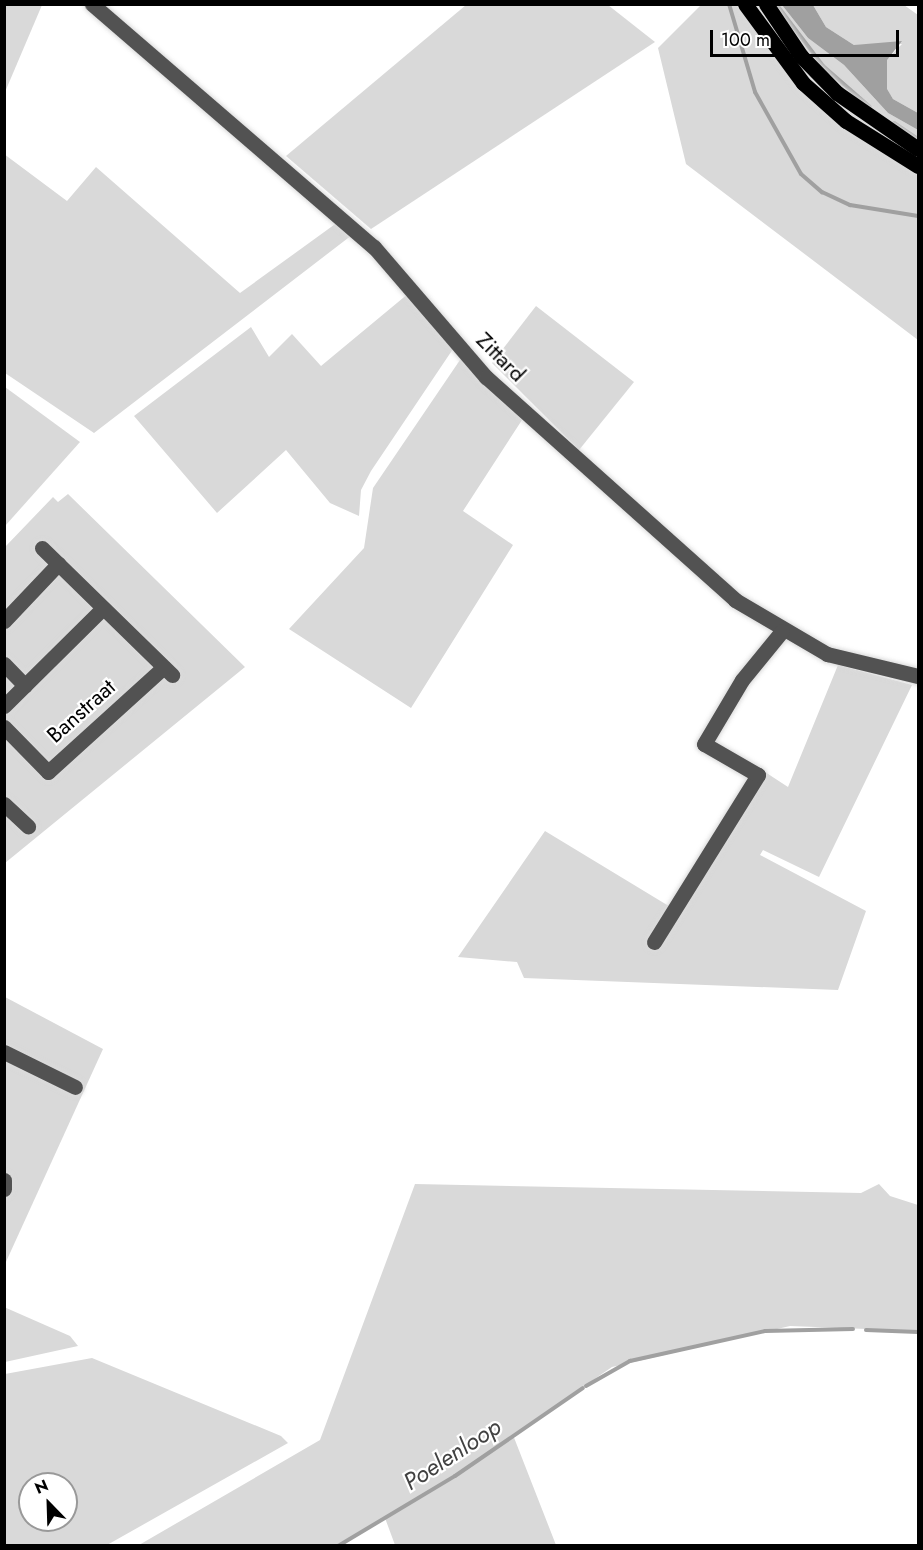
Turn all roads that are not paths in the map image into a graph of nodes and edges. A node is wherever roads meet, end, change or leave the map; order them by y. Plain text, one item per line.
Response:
1 (92, 4) edge
2 (745, 4) edge
3 (765, 4) edge
4 (918, 149) edge
5 (918, 166) edge
6 (42, 548) dead end
7 (58, 564) junction
8 (103, 608) junction
9 (4, 621) edge
10 (782, 631) junction
11 (4, 664) edge
12 (918, 676) edge
13 (25, 686) junction
14 (4, 706) edge
15 (4, 727) edge
16 (4, 804) edge
17 (28, 826) dead end
18 (654, 942) dead end
19 (4, 1052) edge
20 (75, 1087) dead end
21 (4, 1180) edge
22 (4, 1189) edge

1 - 10 street, Zittard
2 - 5 main road
3 - 4 main road
6 - 7 street, Banstraat
7 - 8 street, Banstraat
7 - 9 street
8 - 13 street
8 - 15 street, Banstraat
10 - 12 street, Zittard
10 - 18 street
11 - 13 street
13 - 14 street
16 - 17 street
19 - 20 street
21 - 22 street

